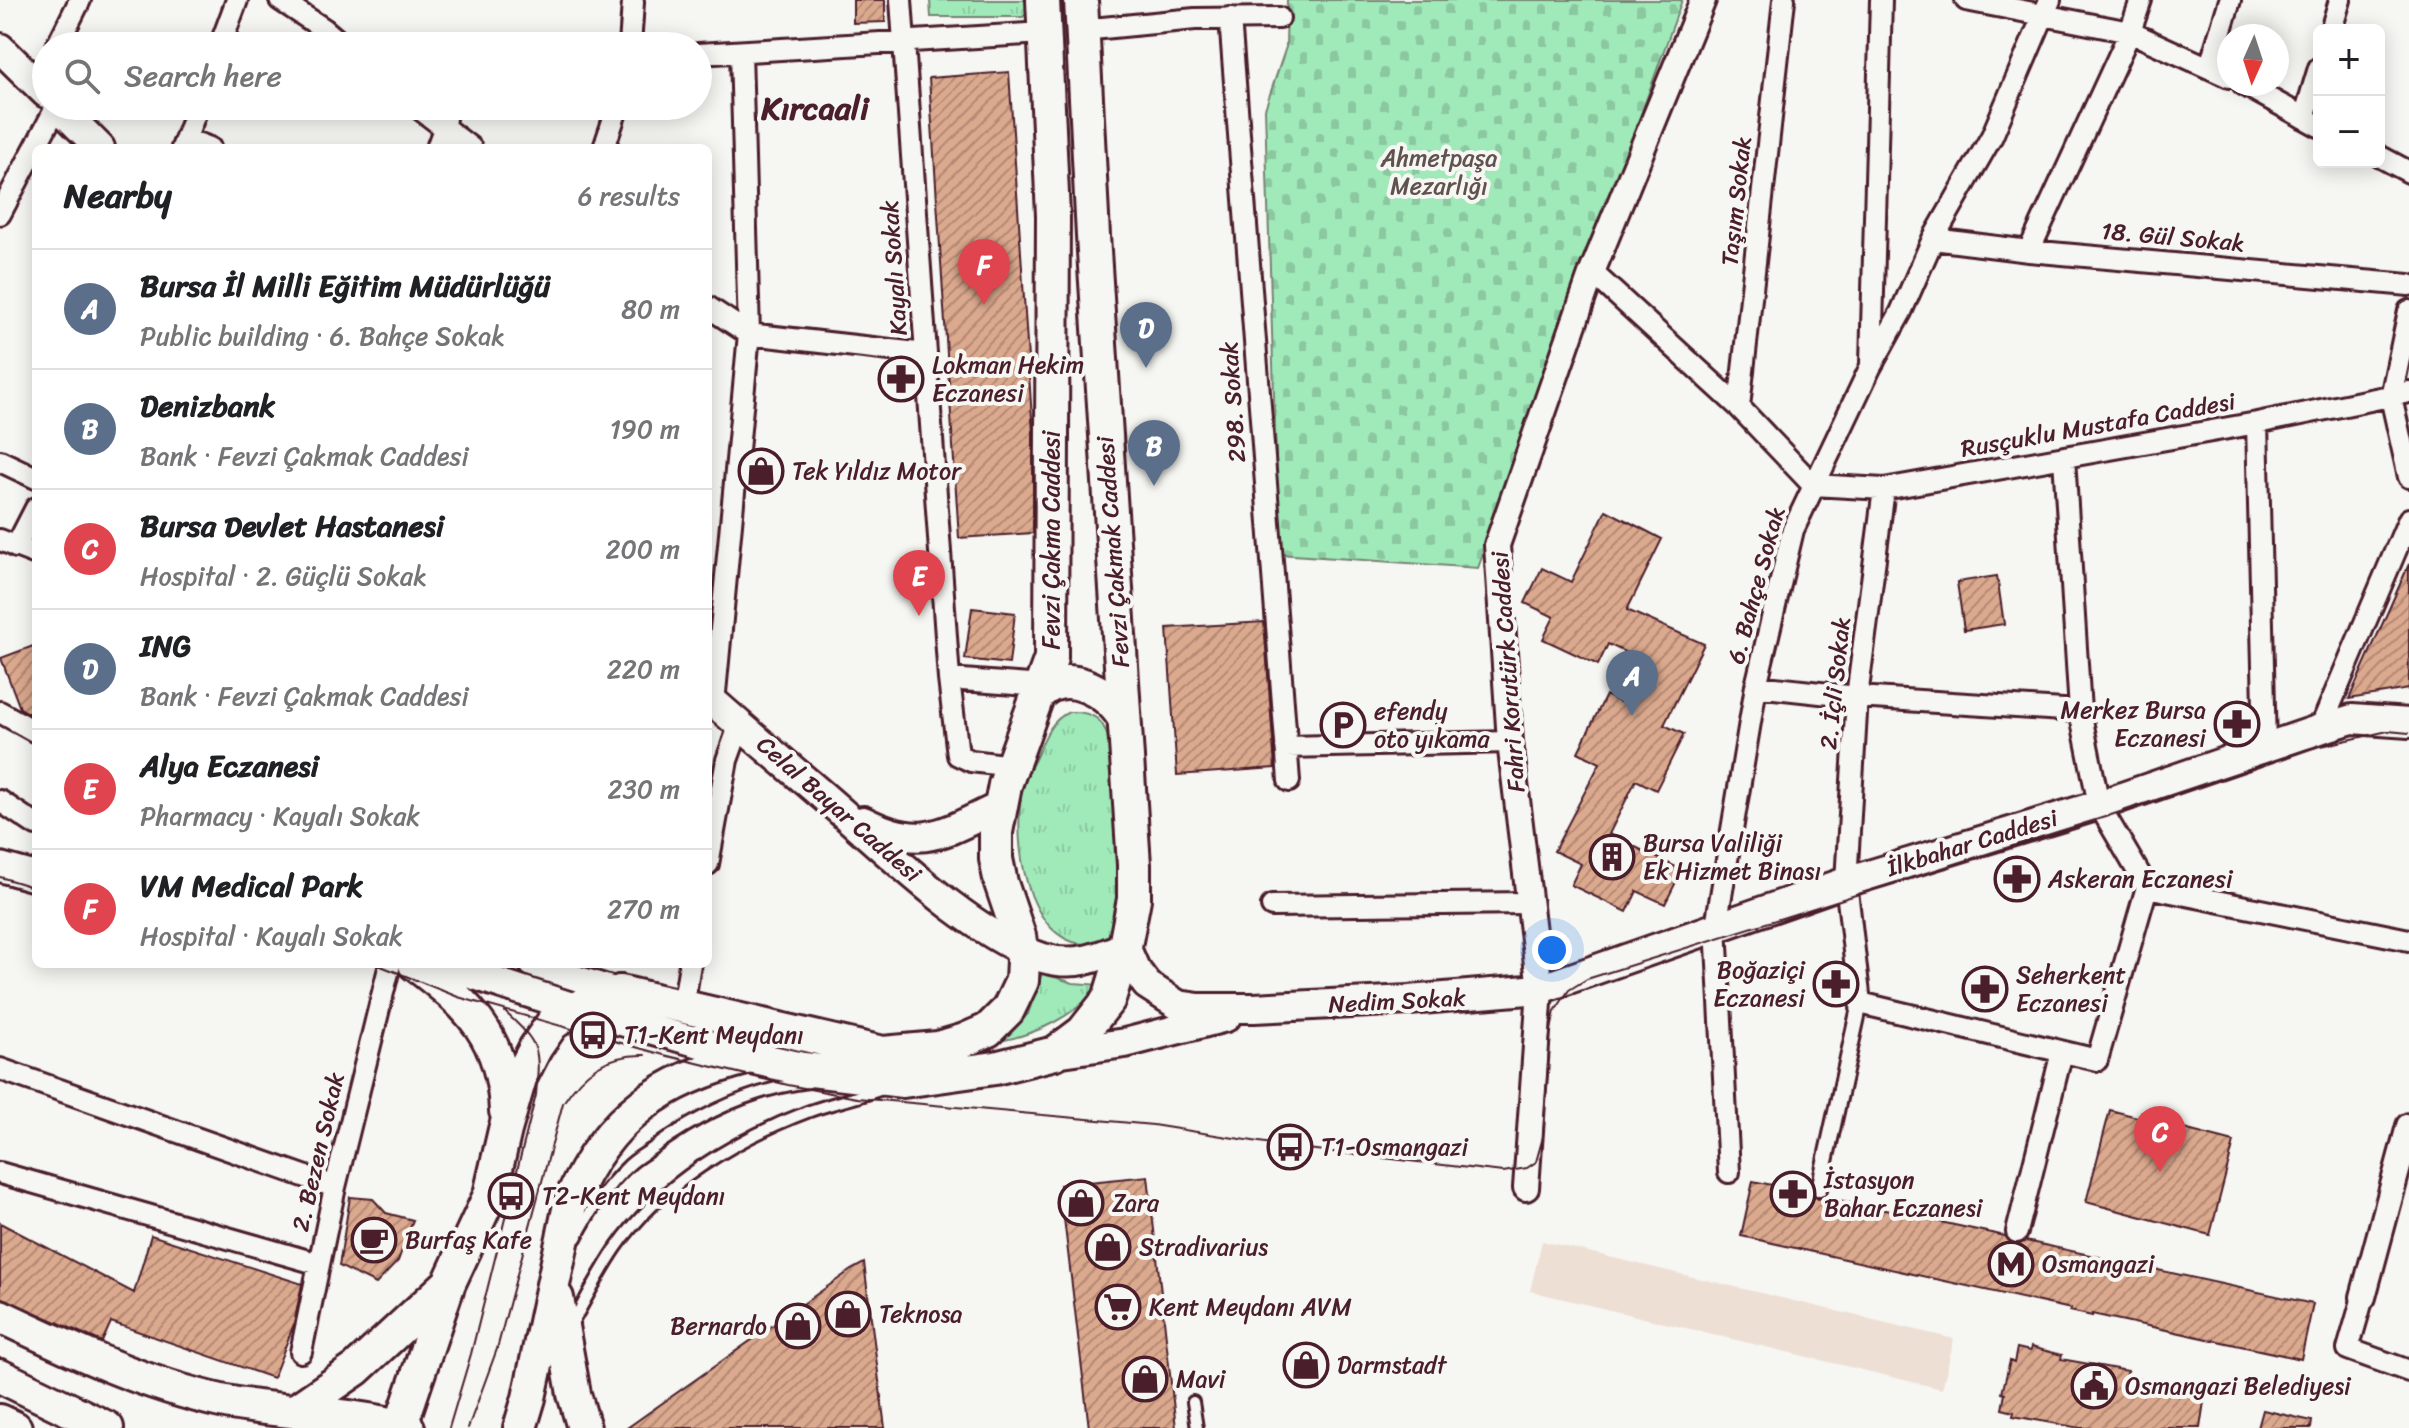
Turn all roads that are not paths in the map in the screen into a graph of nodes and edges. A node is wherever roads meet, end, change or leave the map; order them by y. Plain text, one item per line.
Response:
1 (80, 0) edge
2 (237, 0) edge
3 (280, 0) edge
4 (901, 0) edge
5 (1043, 0) edge
6 (1703, 0) edge
7 (1784, 0) edge
8 (1881, 0) edge
9 (1966, 0) edge
10 (2141, 0) edge
11 (2230, 0) edge
12 (2340, 0) edge
13 (633, 2) edge
14 (2047, 7) edge
15 (1194, 9) edge
16 (1082, 15) edge
17 (1230, 18) junction
18 (1279, 18) dead end
19 (2333, 24) edge
20 (64, 32) edge
21 (225, 32) edge
22 (325, 32) edge
23 (631, 32) edge
24 (2130, 32) junction
25 (1043, 33) junction
26 (904, 42) junction
27 (0, 48) edge
28 (741, 52) junction
29 (712, 53) edge
30 (2210, 66) junction
31 (2217, 70) edge
32 (32, 73) edge
33 (2264, 96) edge
34 (2315, 96) edge
35 (50, 120) edge
36 (72, 120) edge
37 (193, 120) edge
38 (426, 120) edge
39 (613, 120) edge
40 (2311, 122) edge
41 (440, 138) edge
42 (184, 143) edge
43 (38, 144) edge
44 (96, 144) edge
45 (605, 144) edge
46 (32, 154) edge
47 (2385, 159) edge
48 (2409, 172) edge
49 (0, 214) edge
50 (1933, 239) junction
51 (2029, 251) junction
52 (1592, 272) junction
53 (2409, 285) edge
54 (712, 310) edge
55 (2409, 311) edge
56 (749, 334) junction
57 (926, 354) junction
58 (1870, 368) junction
59 (2400, 394) edge
60 (1739, 407) junction
61 (2257, 423) junction
62 (2064, 458) junction
63 (0, 461) edge
64 (32, 476) edge
65 (2409, 477) edge
66 (1813, 485) junction
67 (1884, 489) junction
68 (32, 513) edge
69 (2409, 519) edge
70 (8, 543) edge
71 (32, 552) edge
72 (949, 679) junction
73 (1756, 686) junction
74 (712, 690) edge
75 (1041, 690) junction
76 (1857, 697) junction
77 (712, 701) edge
78 (2080, 711) junction
79 (0, 712) edge
80 (1123, 717) junction
81 (2409, 723) edge
82 (740, 724) junction
83 (2320, 729) junction
84 (32, 730) edge
85 (1510, 742) junction
86 (1286, 747) junction
87 (2265, 747) junction
88 (1289, 781) dead end
89 (1006, 786) junction
90 (0, 801) edge
91 (2099, 805) junction
92 (837, 808) junction
93 (32, 822) edge
94 (712, 839) edge
95 (0, 867) edge
96 (32, 876) edge
97 (1846, 882) junction
98 (2147, 887) junction
99 (1528, 903) junction
100 (1272, 906) dead end
101 (1716, 926) junction
102 (2409, 940) edge
103 (1125, 946) junction
104 (1022, 955) junction
105 (389, 968) edge
106 (420, 968) edge
107 (453, 968) edge
108 (545, 968) edge
109 (689, 968) edge
110 (1540, 989) junction
111 (620, 992) junction
112 (1860, 1003) junction
113 (683, 1007) junction
114 (575, 1008) junction
115 (1254, 1008) junction
116 (2062, 1052) junction
117 (1055, 1053) junction
118 (750, 1057) junction
119 (0, 1069) edge
120 (861, 1076) junction
121 (903, 1081) junction
122 (2409, 1126) edge
123 (505, 1130) junction
124 (1729, 1172) dead end
125 (0, 1173) edge
126 (335, 1187) junction
127 (1526, 1188) dead end
128 (1819, 1189) dead end
129 (2017, 1232) dead end
130 (319, 1264) junction
131 (554, 1279) junction
132 (449, 1283) junction
133 (2363, 1297) joint
134 (0, 1316) edge
135 (557, 1350) junction
136 (301, 1352) dead end
137 (2409, 1371) edge
138 (0, 1376) edge
139 (1193, 1402) dead end
140 (524, 1413) edge
141 (292, 1415) junction
142 (0, 1421) edge
143 (332, 1422) edge
144 (403, 1427) edge
145 (15, 1428) edge
146 (107, 1428) edge
147 (584, 1428) edge
148 (1197, 1428) edge

1 - 20 street
2 - 21 street
3 - 22 street
4 - 26 street, Kayalı Sokak
5 - 25 main road, Fevzi Çakma Caddesi
6 - 52 street, Fahri Korutürk Caddesi
7 - 60 street, Taşım Sokak
8 - 58 street
9 - 14 street
10 - 24 street
11 - 30 street
12 - 19 street
13 - 23 street
14 - 24 street
14 - 50 street, 6. Bahçe Sokak
15 - 16 street
15 - 17 street
16 - 80 main road, Fevzi Çakmak Caddesi
17 - 18 street
17 - 86 street, 298. Sokak
24 - 30 street
24 - 51 street
25 - 26 street
25 - 75 main road, Fevzi Çakma Caddesi
26 - 28 street
26 - 57 street, Kayalı Sokak
27 - 32 main road
28 - 29 street
28 - 56 street
30 - 31 street
33 - 40 street
34 - 40 street
35 - 43 street
36 - 44 main road
37 - 42 street
38 - 41 street
39 - 45 street
46 - 49 street
47 - 48 street
50 - 51 street, 18. Gül Sokak
50 - 58 street, 6. Bahçe Sokak
51 - 53 street, 18. Gül Sokak
52 - 60 street
52 - 85 street, Fahri Korutürk Caddesi
54 - 56 street
55 - 59 street
56 - 57 street
56 - 74 street
57 - 72 street, Kayalı Sokak
58 - 66 street, 6. Bahçe Sokak
59 - 61 street, Rusçuklu Mustafa Caddesi
59 - 65 street
60 - 66 street
61 - 62 street, Rusçuklu Mustafa Caddesi
61 - 87 street
62 - 67 street, Rusçuklu Mustafa Caddesi
62 - 78 street
63 - 64 street
66 - 67 street, Rusçuklu Mustafa Caddesi
66 - 73 street, 6. Bahçe Sokak
67 - 76 street, 2. İçli Sokak
68 - 70 street
69 - 83 street
70 - 71 street
72 - 75 street
72 - 89 street, Kayalı Sokak
73 - 76 street
73 - 101 street, 6. Bahçe Sokak
75 - 80 main road
75 - 89 main road, Fevzi Çakma Caddesi
76 - 78 street
76 - 97 street, 2. İçli Sokak
77 - 82 main road, Celal Bayar Caddesi
78 - 91 street
79 - 84 street
80 - 103 main road, Fevzi Çakmak Caddesi
81 - 83 main road, İlkbahar Caddesi
82 - 92 main road, Celal Bayar Caddesi
82 - 94 street
83 - 87 main road, İlkbahar Caddesi
85 - 86 street
85 - 99 street, Fahri Korutürk Caddesi
86 - 88 street, 298. Sokak
87 - 91 main road, İlkbahar Caddesi
89 - 92 main road
89 - 104 main road
90 - 93 street
91 - 97 main road, İlkbahar Caddesi
91 - 98 street
92 - 104 main road, Celal Bayar Caddesi
95 - 96 main road
97 - 101 main road, İlkbahar Caddesi
97 - 112 street, 2. İçli Sokak
98 - 102 street
98 - 116 street
99 - 100 street
99 - 110 street, Fahri Korutürk Caddesi
101 - 110 main road, İlkbahar Caddesi
101 - 124 street, 6. Bahçe Sokak
103 - 104 main road, Celal Bayar Caddesi
103 - 115 main road
103 - 117 main road, Fevzi Çakmak Caddesi
104 - 113 main road
105 - 126 street, 2. Bezen Sokak
106 - 123 main road
107 - 114 main road
108 - 111 street
109 - 113 street
110 - 115 main road, Nedim Sokak
110 - 127 street, Fahri Korutürk Caddesi
111 - 113 main road
111 - 114 main road
112 - 116 street
112 - 128 street
114 - 118 main road
114 - 123 main road
115 - 117 main road
116 - 129 street
117 - 121 main road
118 - 120 main road
118 - 131 main road
119 - 126 street
120 - 121 main road
120 - 131 lane
121 - 135 lane
122 - 133 street
123 - 132 main road
125 - 130 street
126 - 130 street, 2. Bezen Sokak
130 - 136 street, 2. Bezen Sokak
131 - 135 main road
131 - 140 main road
132 - 141 main road
132 - 144 main road
133 - 137 street
134 - 141 main road
135 - 140 lane
135 - 147 main road
138 - 146 main road
139 - 148 lane
141 - 143 main road
142 - 145 main road
143 - 144 main road

